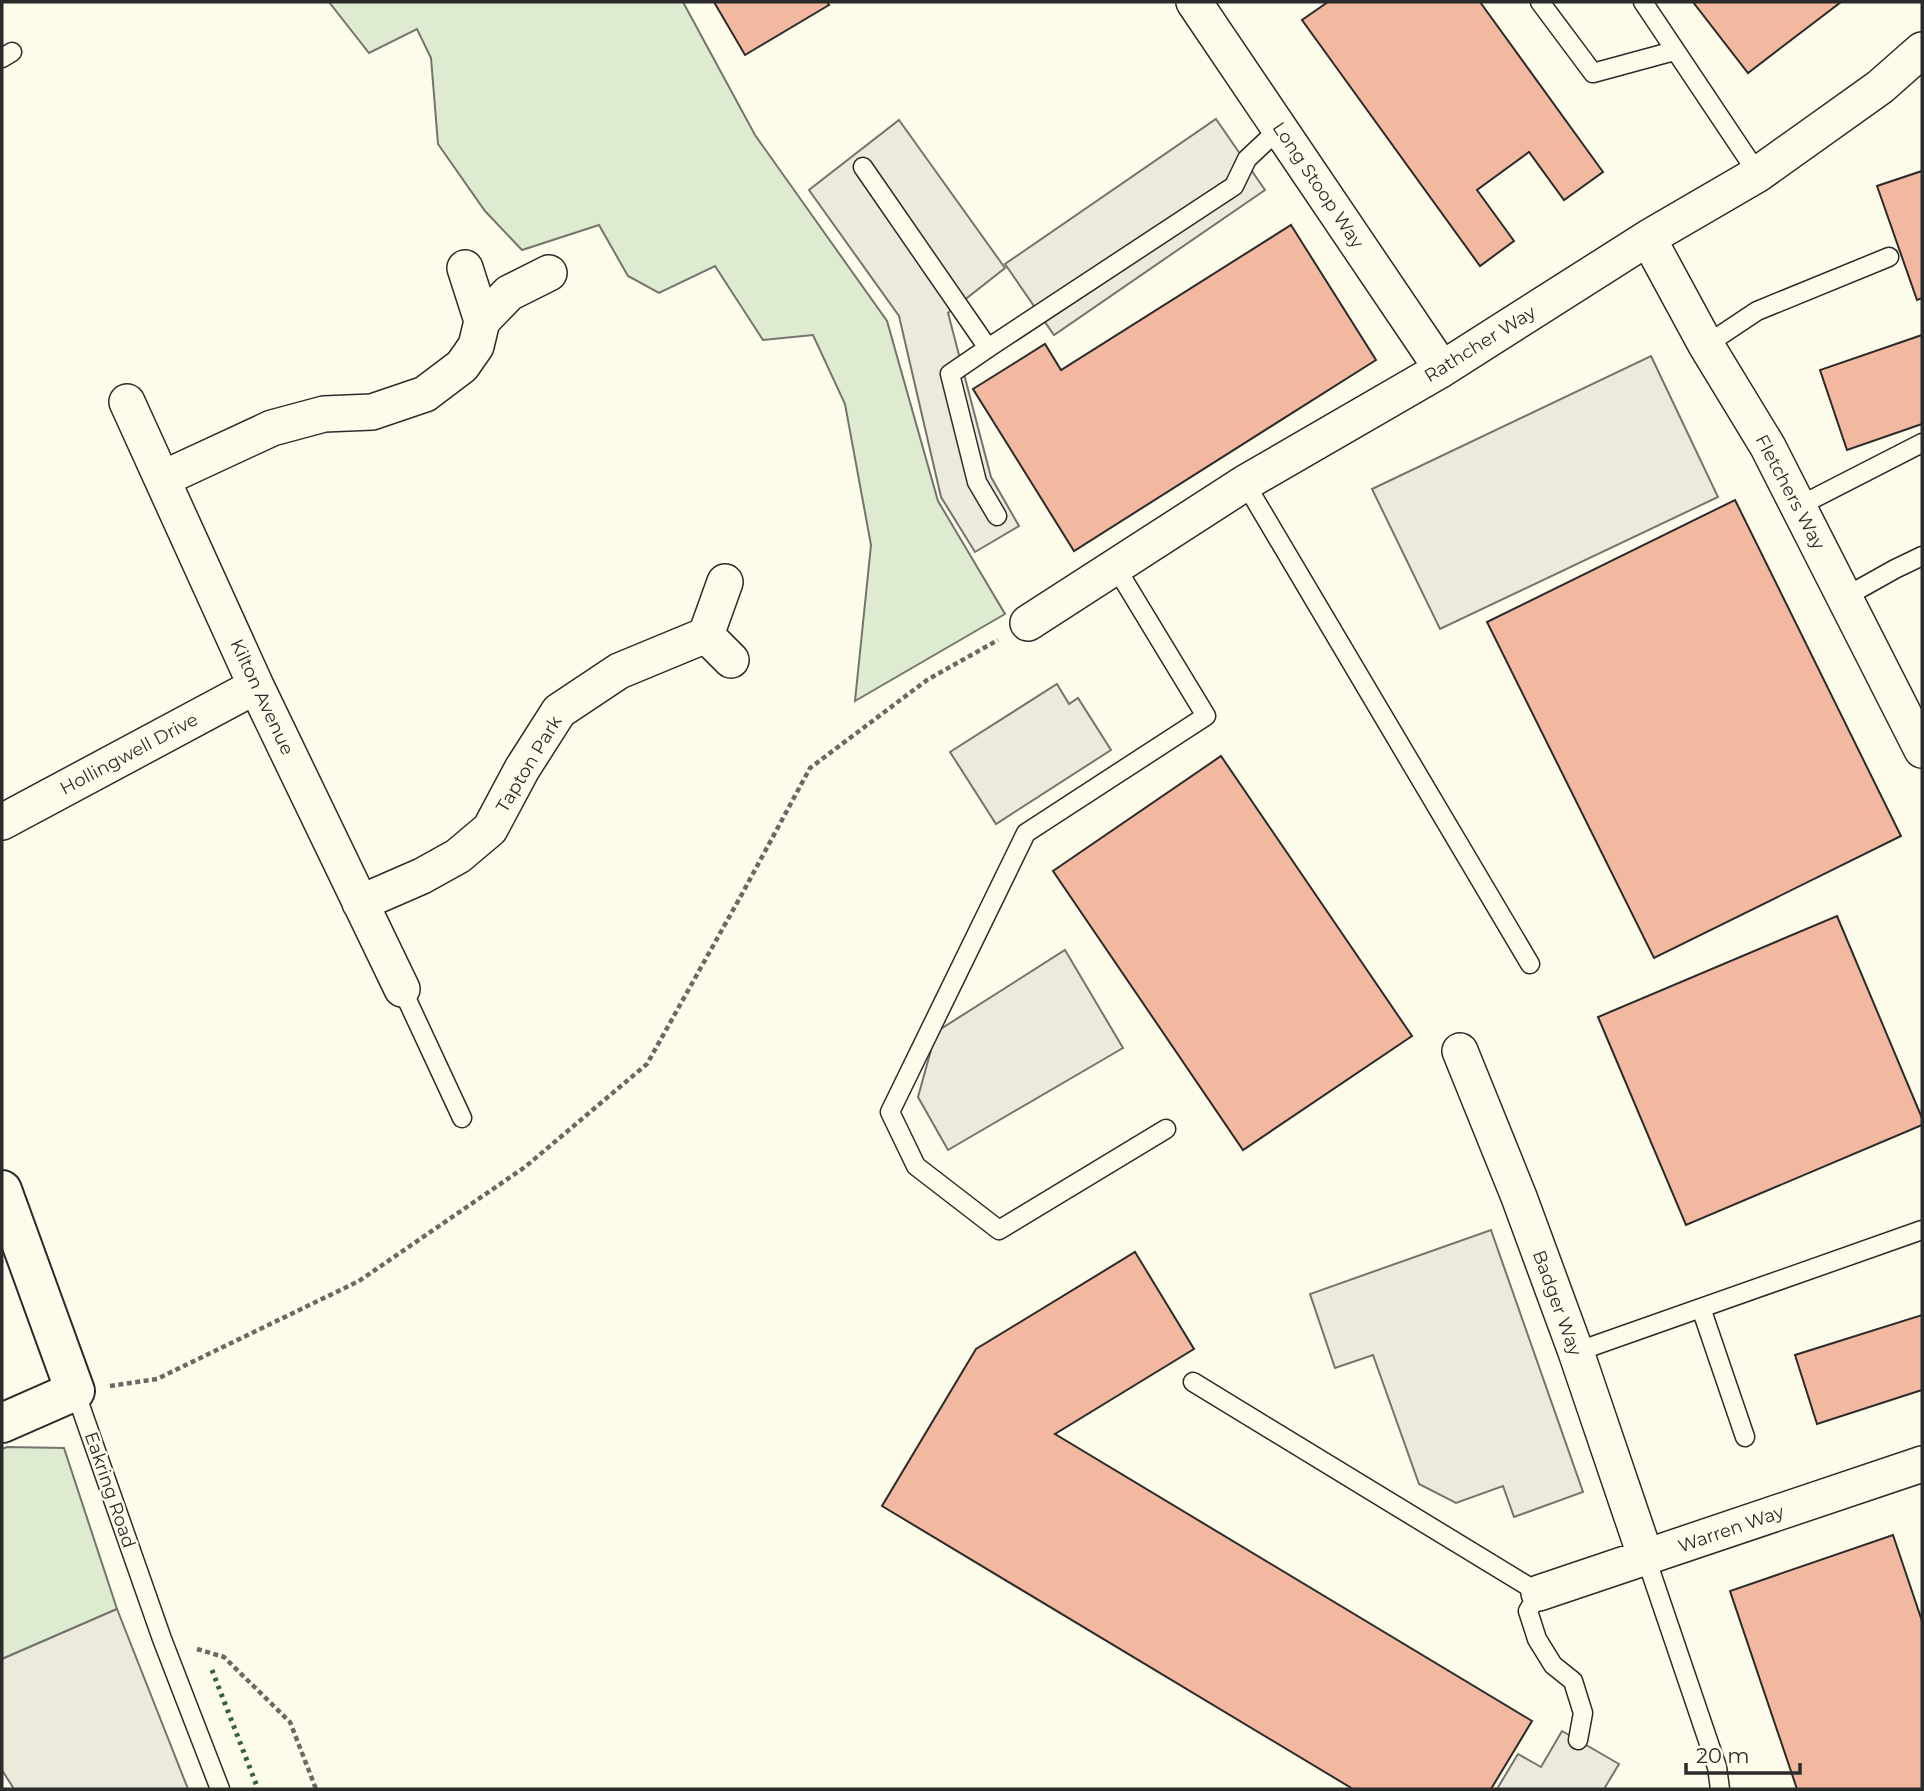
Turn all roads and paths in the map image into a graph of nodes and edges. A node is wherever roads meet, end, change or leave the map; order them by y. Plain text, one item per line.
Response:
1 (1194, 2) edge
2 (1540, 2) edge
3 (1643, 2) edge
4 (1922, 50) edge
5 (1674, 51) junction
6 (1280, 128) junction
7 (863, 167) dead end
8 (1758, 174) junction
9 (1648, 238) junction
10 (1889, 257) dead end
11 (465, 268) dead end
12 (549, 273) dead end
13 (482, 321) junction
14 (1706, 345) junction
15 (988, 348) junction
16 (1442, 369) junction
17 (127, 402) dead end
18 (1922, 443) edge
19 (162, 479) junction
20 (1245, 483) junction
21 (1799, 506) junction
22 (998, 516) dead end
23 (1922, 556) edge
24 (1115, 566) junction
25 (725, 582) dead end
26 (1845, 597) junction
27 (1028, 623) joint
28 (706, 635) junction
29 (731, 660) dead end
30 (256, 686) junction
31 (1922, 750) edge
32 (2, 822) edge
33 (360, 903) junction
34 (1530, 964) dead end
35 (402, 989) joint
36 (1460, 1051) dead end
37 (462, 1118) dead end
38 (1166, 1129) dead end
39 (2, 1190) edge
40 (1922, 1230) edge
41 (1701, 1308) junction
42 (1576, 1352) junction
43 (1193, 1382) dead end
44 (75, 1391) junction
45 (2, 1423) edge
46 (1745, 1437) dead end
47 (1922, 1464) edge
48 (1646, 1558) junction
49 (1539, 1593) junction
50 (162, 1639) junction
51 (1578, 1740) dead end
52 (220, 1789) edge
53 (317, 1789) edge
54 (1720, 1789) edge

1 - 6 street, Long Stoop Way
2 - 5 lane
3 - 5 lane
4 - 8 street, Rathcher Way
5 - 8 lane
6 - 15 lane
6 - 16 street, Long Stoop Way
7 - 15 lane
8 - 9 street, Rathcher Way
9 - 14 street, Fletchers Way
9 - 16 street, Rathcher Way
10 - 14 lane
11 - 13 street
12 - 13 street
13 - 19 street
14 - 21 street, Fletchers Way
15 - 22 lane
16 - 20 street, Rathcher Way
17 - 19 street, Kilton Avenue
18 - 21 lane
19 - 30 street, Kilton Avenue
20 - 24 street, Rathcher Way
20 - 34 lane
21 - 26 street, Fletchers Way
23 - 26 lane
24 - 27 street, Rathcher Way
24 - 38 lane
25 - 28 street
26 - 31 street, Fletchers Way
27 - 44 path
28 - 29 street
28 - 33 street, Tapton Park
30 - 32 street, Hollingwell Drive
30 - 33 street, Kilton Avenue
33 - 35 street, Kilton Avenue
35 - 37 lane
36 - 42 street, Badger Way
39 - 44 street, Eakring Road
40 - 41 lane
41 - 42 lane
41 - 46 lane
42 - 48 street, Badger Way
43 - 49 lane
44 - 45 street
44 - 50 lane, Eakring Road
47 - 48 street, Warren Way
48 - 49 street, Warren Way
48 - 54 lane
49 - 51 lane
50 - 52 lane, Eakring Road
50 - 53 path

